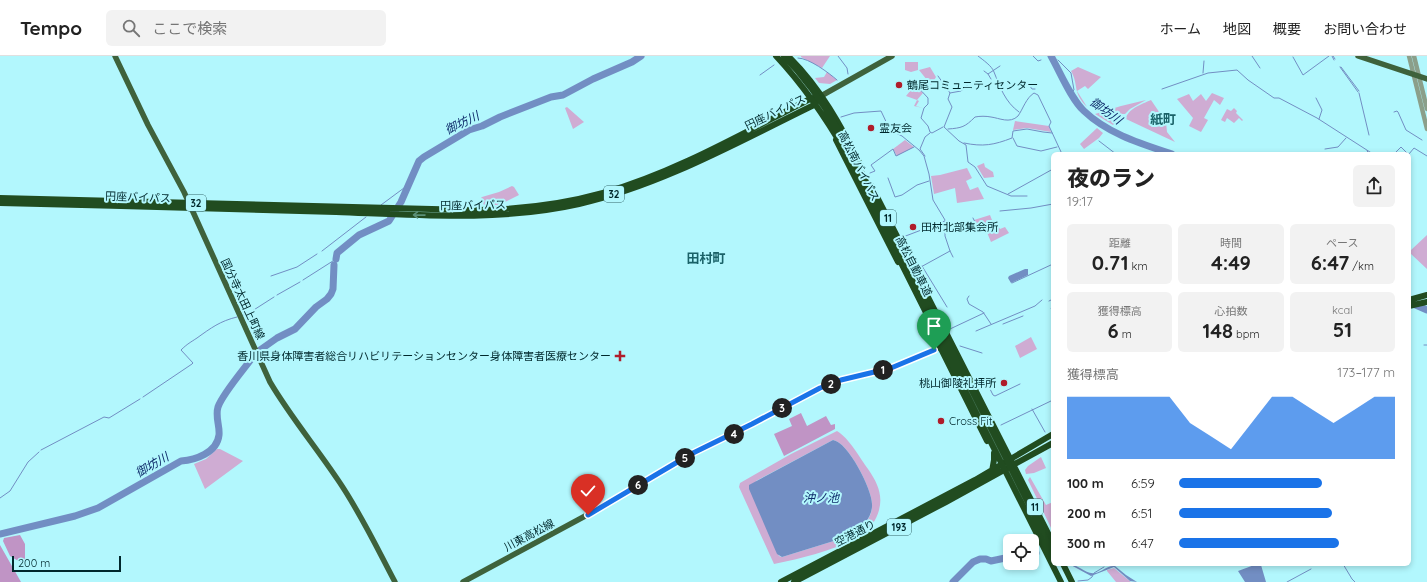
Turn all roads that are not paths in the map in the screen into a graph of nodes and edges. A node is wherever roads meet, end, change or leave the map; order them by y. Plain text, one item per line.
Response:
1 (116, 56) edge
2 (773, 56) edge
3 (776, 56) edge
4 (784, 56) edge
5 (788, 56) edge
6 (892, 56) edge
7 (1358, 56) edge
8 (1409, 56) edge
9 (1414, 56) edge
10 (1417, 76) junction
11 (1427, 79) edge
12 (821, 96) junction
13 (812, 102) junction
14 (1427, 109) edge
15 (1427, 129) edge
16 (0, 198) edge
17 (0, 203) edge
18 (190, 206) junction
19 (1427, 295) edge
20 (1411, 299) edge
21 (1427, 302) edge
22 (1411, 306) edge
23 (951, 343) junction
24 (940, 347) junction
25 (984, 414) dead end
26 (978, 417) dead end
27 (1051, 435) edge
28 (1051, 444) edge
29 (1005, 447) junction
30 (1042, 449) junction
31 (994, 453) junction
32 (1021, 453) junction
33 (1012, 462) junction
34 (1002, 468) junction
35 (992, 471) junction
36 (1017, 472) junction
37 (1039, 522) dead end
38 (1032, 525) dead end
39 (1051, 540) edge
40 (1051, 548) edge
41 (1051, 548) edge
42 (1051, 564) edge
43 (1051, 564) edge
44 (1051, 564) edge
45 (1052, 566) edge
46 (1052, 566) edge
47 (1052, 566) edge
48 (1060, 566) edge
49 (1064, 566) edge
50 (395, 582) edge
51 (463, 582) edge
52 (781, 582) edge
53 (794, 582) edge
54 (1060, 582) edge
55 (1068, 582) edge
56 (1072, 582) edge

1 - 18 main road, 国分寺太田上町線
2 - 13 highway, 高松南バイパス / 11
3 - 42 highway, 高松自動車道, bridge
4 - 40 highway, 高松自動車道, bridge
5 - 12 highway, 高松南バイパス / 11
6 - 12 main road
7 - 10 main road
8 - 10 street
9 - 10 street
10 - 11 main road
10 - 14 street
10 - 15 street
12 - 13 highway, 円座バイパス / 32
12 - 23 highway, 高松南バイパス / 11
13 - 18 highway, 円座バイパス / 32
13 -> 18 highway, 円座バイパス / 32
13 - 24 highway, 高松南バイパス / 11
16 - 18 highway, 円座バイパス / 32
17 - 18 highway, 円座バイパス / 32
18 - 50 main road, 国分寺太田上町線
19 - 20 highway
21 - 22 highway
23 - 24 main road, 川東高松線
23 - 25 highway, 11
23 - 29 highway, 高松南バイパス / 11
24 - 26 highway, 11
24 - 31 highway, 高松南バイパス / 11
24 - 51 main road, 川東高松線
27 - 32 highway
28 - 30 highway
29 - 32 highway
29 - 33 highway, 高松南バイパス / 11
30 - 33 highway
30 - 36 highway
31 - 34 highway, 高松南バイパス / 11
31 - 35 highway
32 - 33 highway
33 - 34 highway
33 - 36 highway, 11
34 - 35 highway, 空港通り / 193
34 - 43 highway, 11
34 - 53 highway, 空港通り / 193
35 - 52 highway, 空港通り / 193
36 - 39 highway, 11
37 - 41 highway
38 - 44 highway
45 - 54 highway, 高松自動車道, bridge
46 - 54 highway, 11
47 - 54 highway
48 - 55 highway
49 - 56 highway

